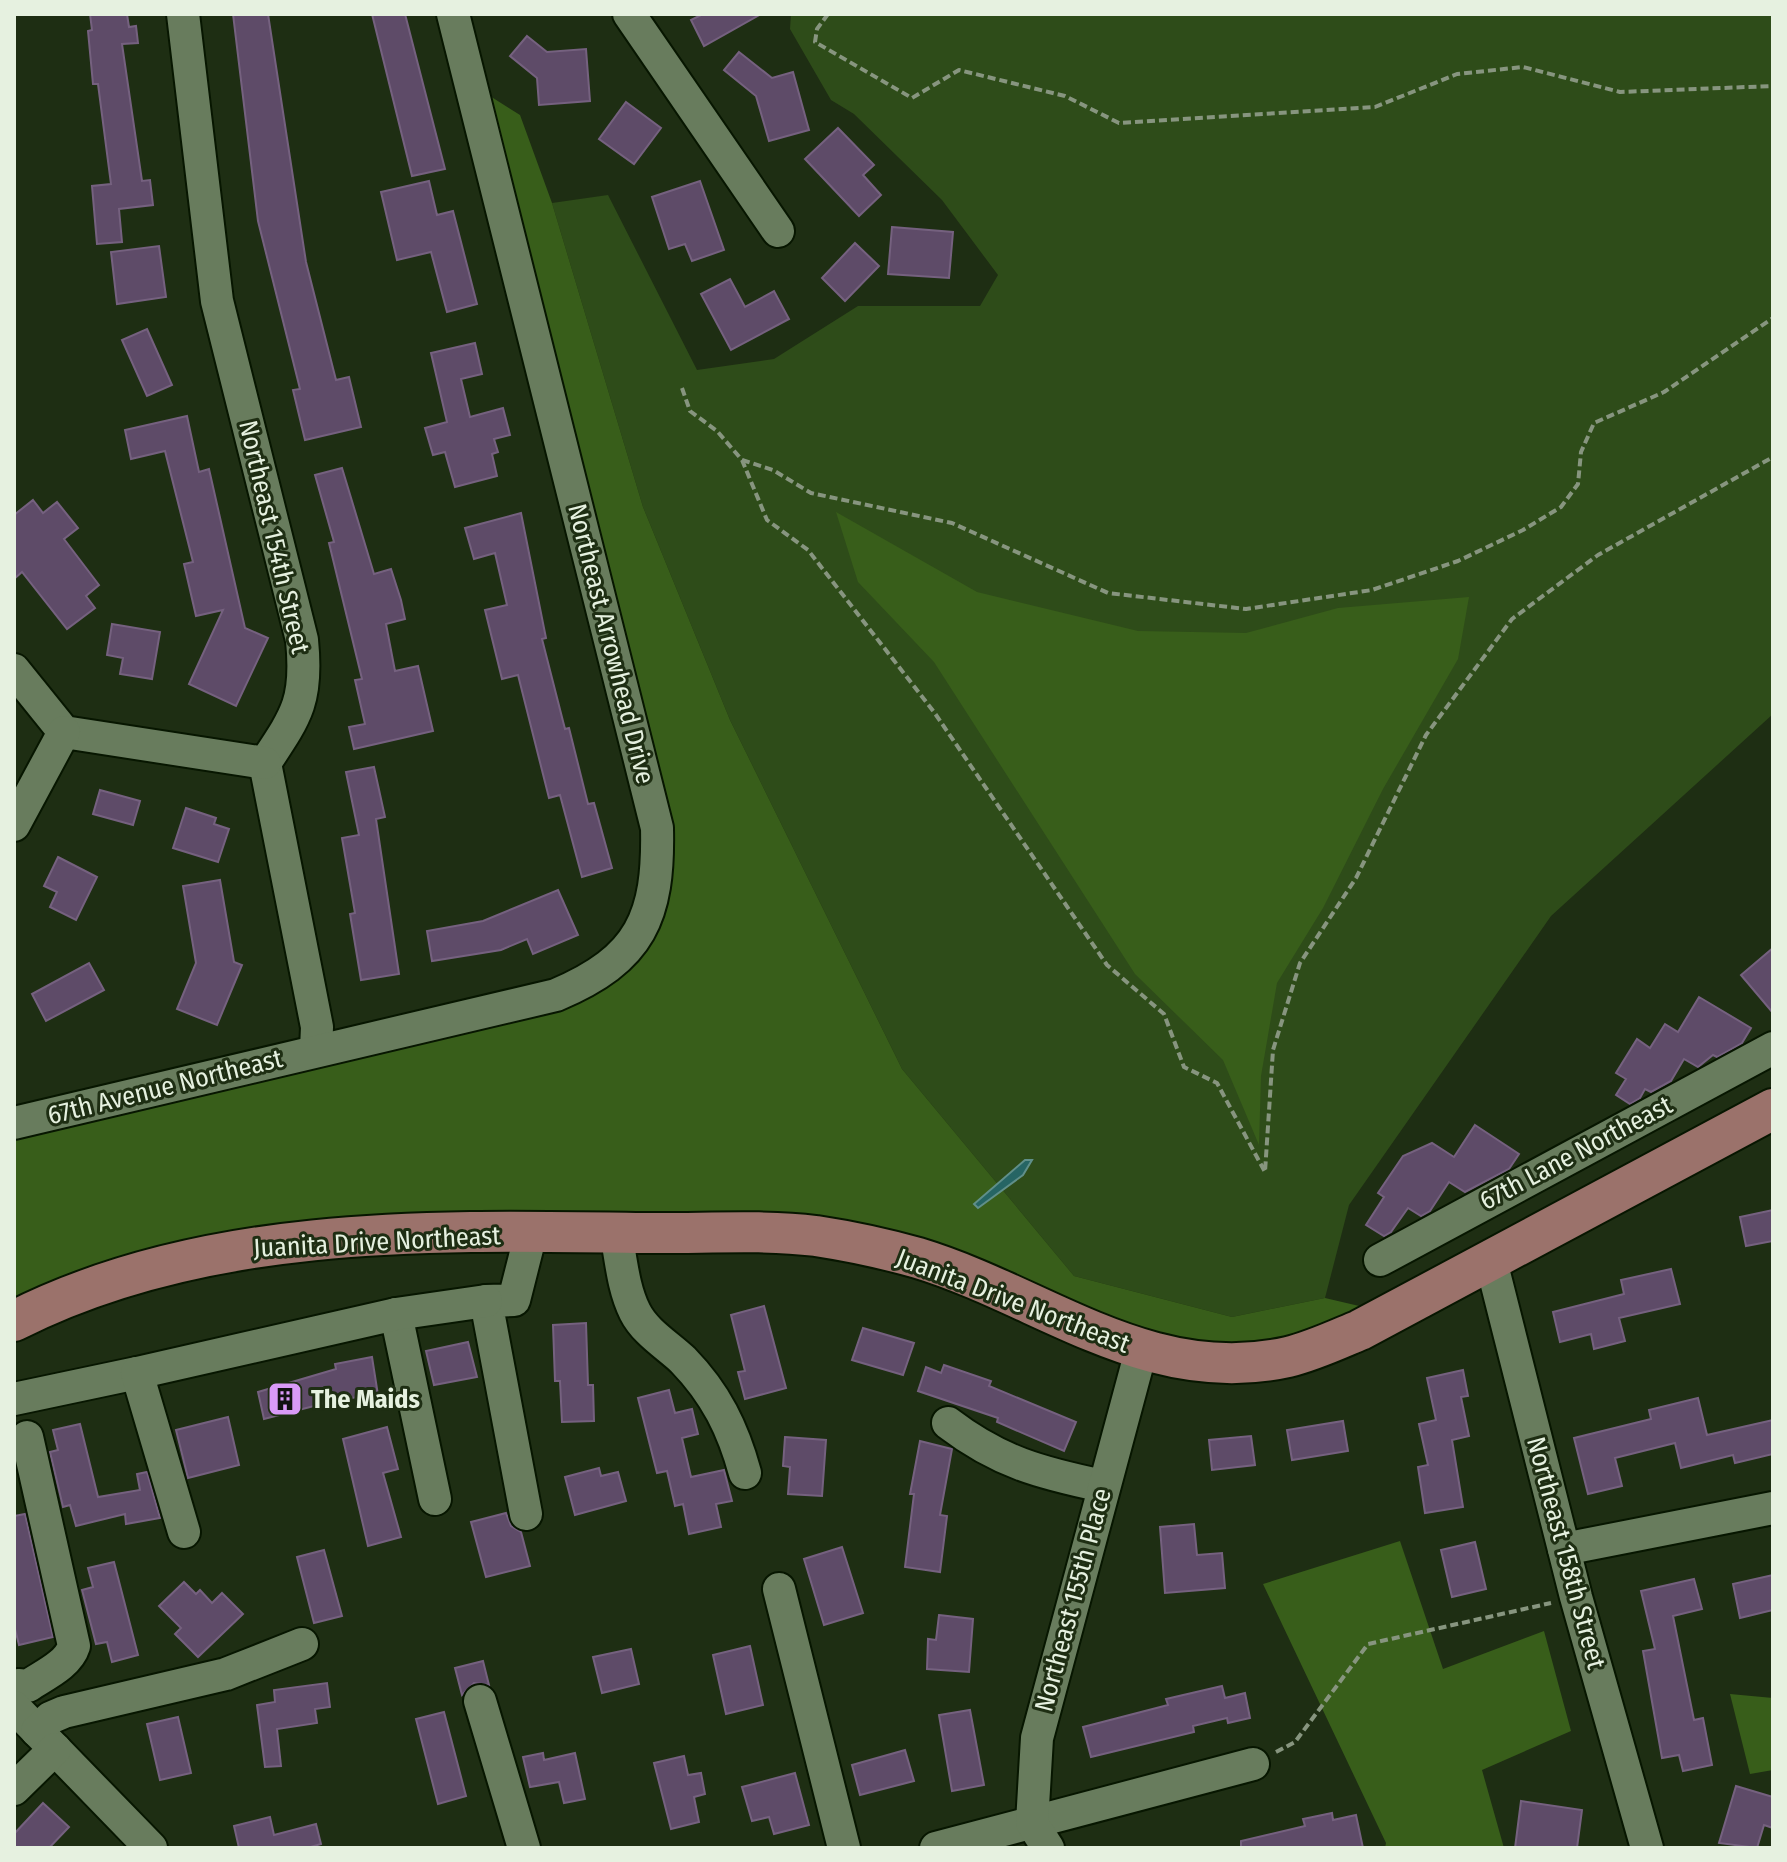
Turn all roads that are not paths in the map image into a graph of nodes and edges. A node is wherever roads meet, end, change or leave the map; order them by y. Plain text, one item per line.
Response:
1 (183, 14) edge
2 (453, 14) edge
3 (629, 14) edge
4 (778, 231) dead end
5 (14, 670) edge
6 (64, 732) junction
7 (265, 763) junction
8 (14, 825) edge
9 (1773, 1048) edge
10 (316, 1050) junction
11 (1773, 1109) edge
12 (14, 1123) edge
13 (531, 1233) junction
14 (616, 1233) junction
15 (1490, 1257) junction
16 (1380, 1260) dead end
17 (486, 1301) junction
18 (396, 1314) junction
19 (14, 1321) edge
20 (1141, 1351) junction
21 (137, 1373) junction
22 (14, 1399) edge
23 (948, 1423) dead end
24 (27, 1437) dead end
25 (745, 1473) dead end
26 (1103, 1486) junction
27 (435, 1499) dead end
28 (1773, 1508) edge
29 (526, 1514) dead end
30 (184, 1532) dead end
31 (1564, 1549) junction
32 (779, 1589) dead end
33 (302, 1644) dead end
34 (480, 1701) dead end
35 (25, 1710) edge
36 (1253, 1764) road end
37 (14, 1789) edge
38 (1040, 1835) edge
39 (151, 1848) edge
40 (524, 1848) edge
41 (844, 1848) edge
42 (936, 1848) edge
43 (1647, 1848) edge

1 - 7 street, Northeast 154th Street
2 - 10 street, Northeast Arrowhead Drive
3 - 4 street
5 - 6 street
6 - 7 street
6 - 8 street
7 - 10 street
9 - 16 street, 67th Lane Northeast
10 - 12 street, 67th Avenue Northeast
11 - 15 main road, Juanita Drive Northeast
13 - 14 main road, Juanita Drive Northeast
13 - 17 street
13 - 19 main road, Juanita Drive Northeast
14 - 20 main road, Juanita Drive Northeast
14 - 25 street
15 - 20 main road, Juanita Drive Northeast
15 - 31 street, Northeast 158th Street
17 - 18 street
17 - 29 street
18 - 21 street
18 - 27 street
20 - 26 street, Northeast 155th Place
21 - 22 street
21 - 30 street
23 - 26 street
24 - 35 street
26 - 38 street, Northeast 155th Place
28 - 31 street
31 - 43 street, Northeast 158th Street
32 - 41 street
33 - 35 street
34 - 40 street
35 - 37 street
35 - 39 street
36 - 38 street
38 - 42 street

